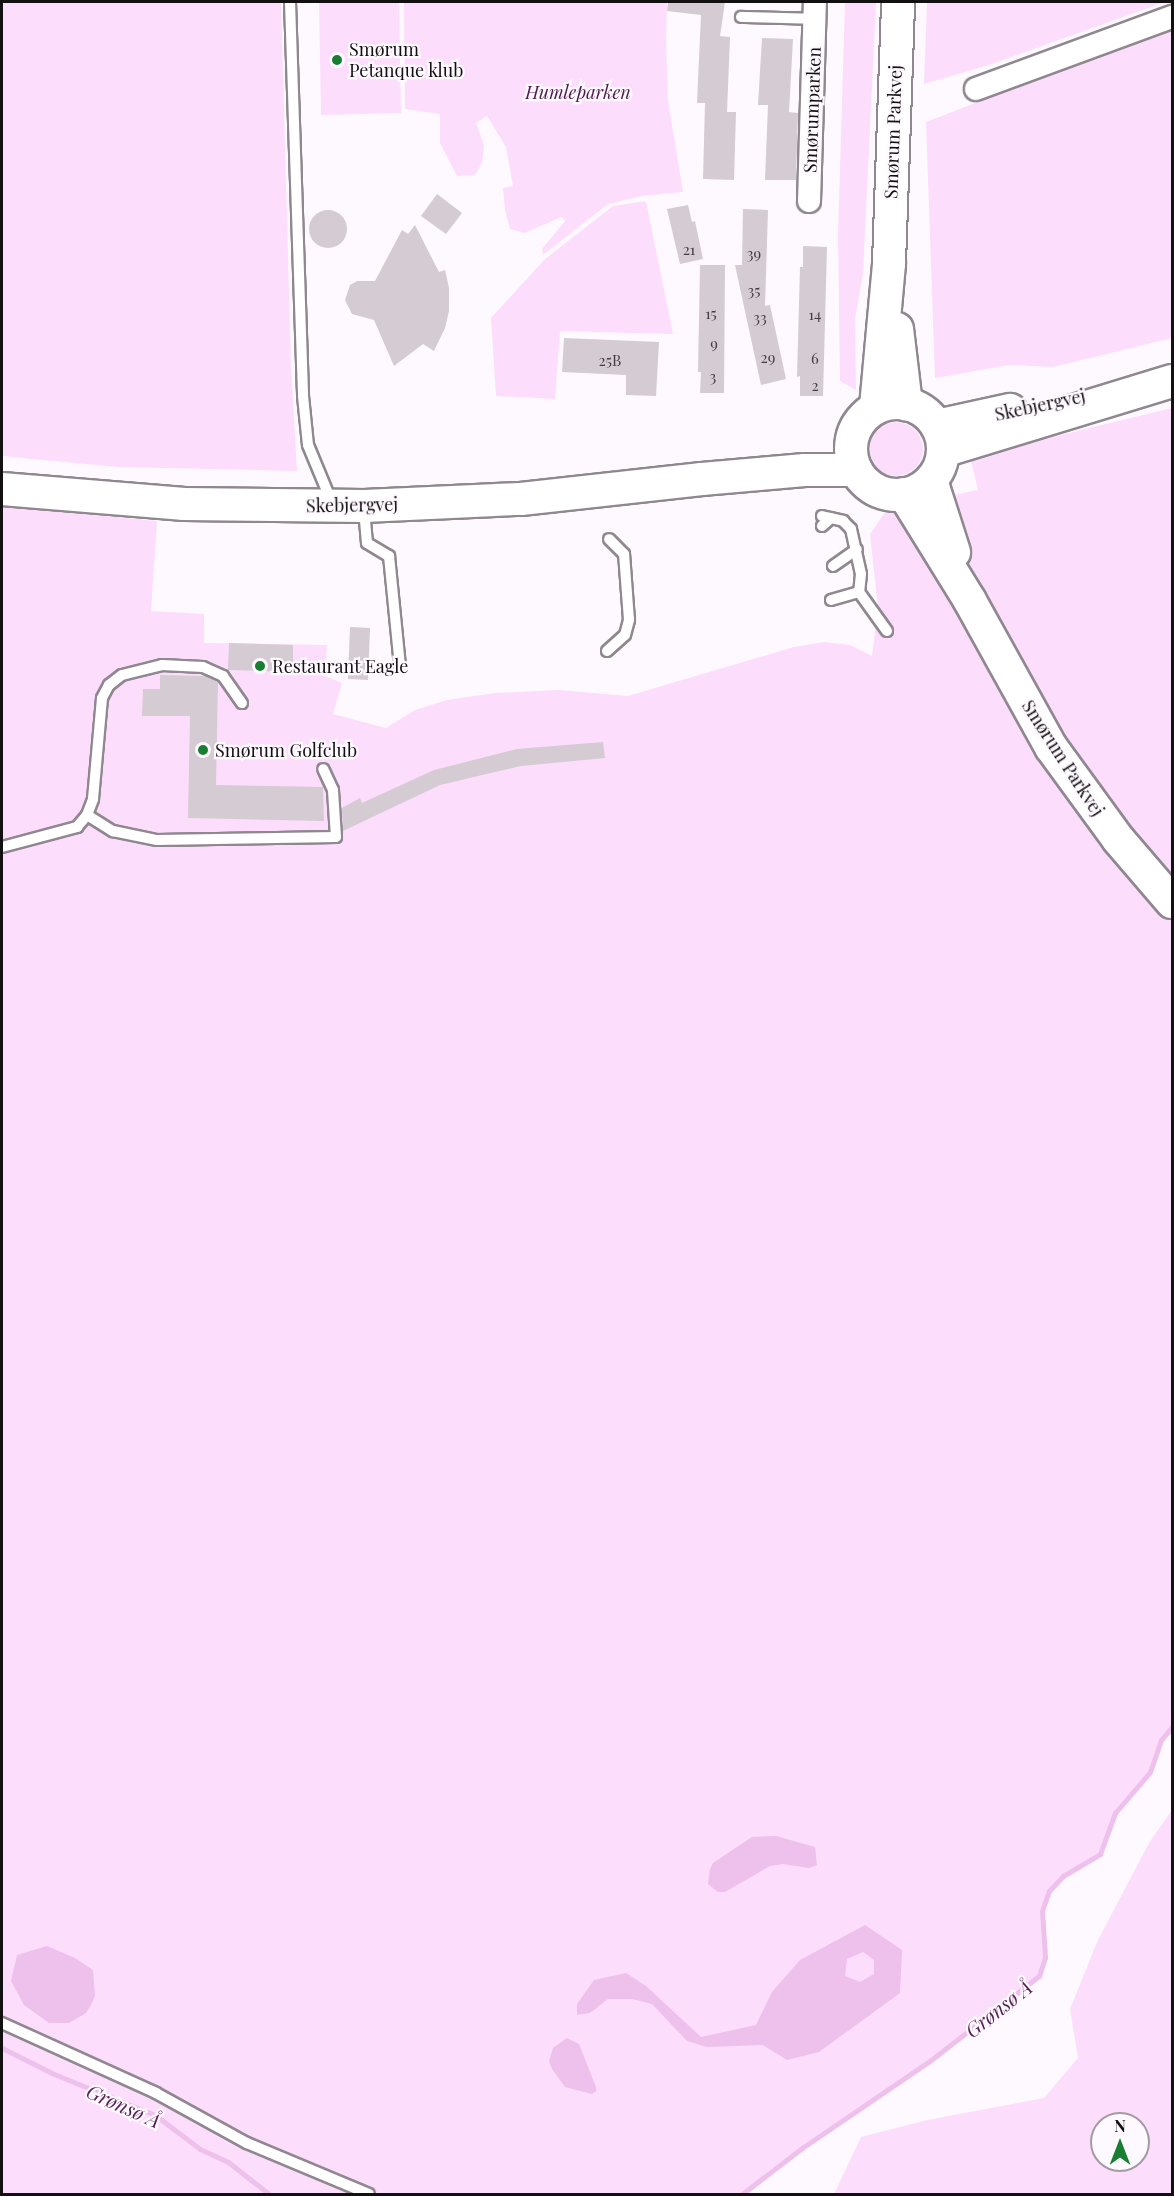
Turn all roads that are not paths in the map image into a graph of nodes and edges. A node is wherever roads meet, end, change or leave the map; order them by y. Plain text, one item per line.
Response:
1 (291, 2) edge
2 (898, 2) edge
3 (815, 10) edge
4 (741, 17) dead end
5 (1173, 17) edge
6 (976, 89) dead end
7 (809, 201) dead end
8 (1158, 385) edge
9 (891, 406) junction
10 (940, 439) junction
11 (853, 455) junction
12 (917, 487) junction
13 (2, 489) edge
14 (333, 506) junction
15 (364, 506) junction
16 (825, 520) dead end
17 (609, 538) dead end
18 (857, 549) junction
19 (833, 566) dead end
20 (859, 592) junction
21 (831, 600) dead end
22 (887, 631) dead end
23 (607, 651) dead end
24 (399, 667) dead end
25 (242, 703) dead end
26 (323, 769) dead end
27 (87, 815) junction
28 (2, 847) edge
29 (1173, 902) edge
30 (2, 2023) edge
31 (369, 2194) edge

1 - 14 lane
2 - 9 street, Smørum Parkvej
3 - 4 lane, Smørumparken
3 - 7 street, Smørumparken
5 - 6 street
8 - 10 street, Skebjergvej
9 - 10 street
9 - 11 street
10 - 12 street
11 - 12 street
11 - 15 street, Skebjergvej
12 - 29 street, Smørum Parkvej
13 - 14 street, Skebjergvej
14 - 15 street, Skebjergvej
15 - 24 lane
16 - 18 lane
17 - 23 lane
18 - 19 lane
18 - 20 lane
20 - 21 lane
20 - 22 lane
25 - 27 lane
26 - 27 lane
27 - 28 lane
30 - 31 lane

